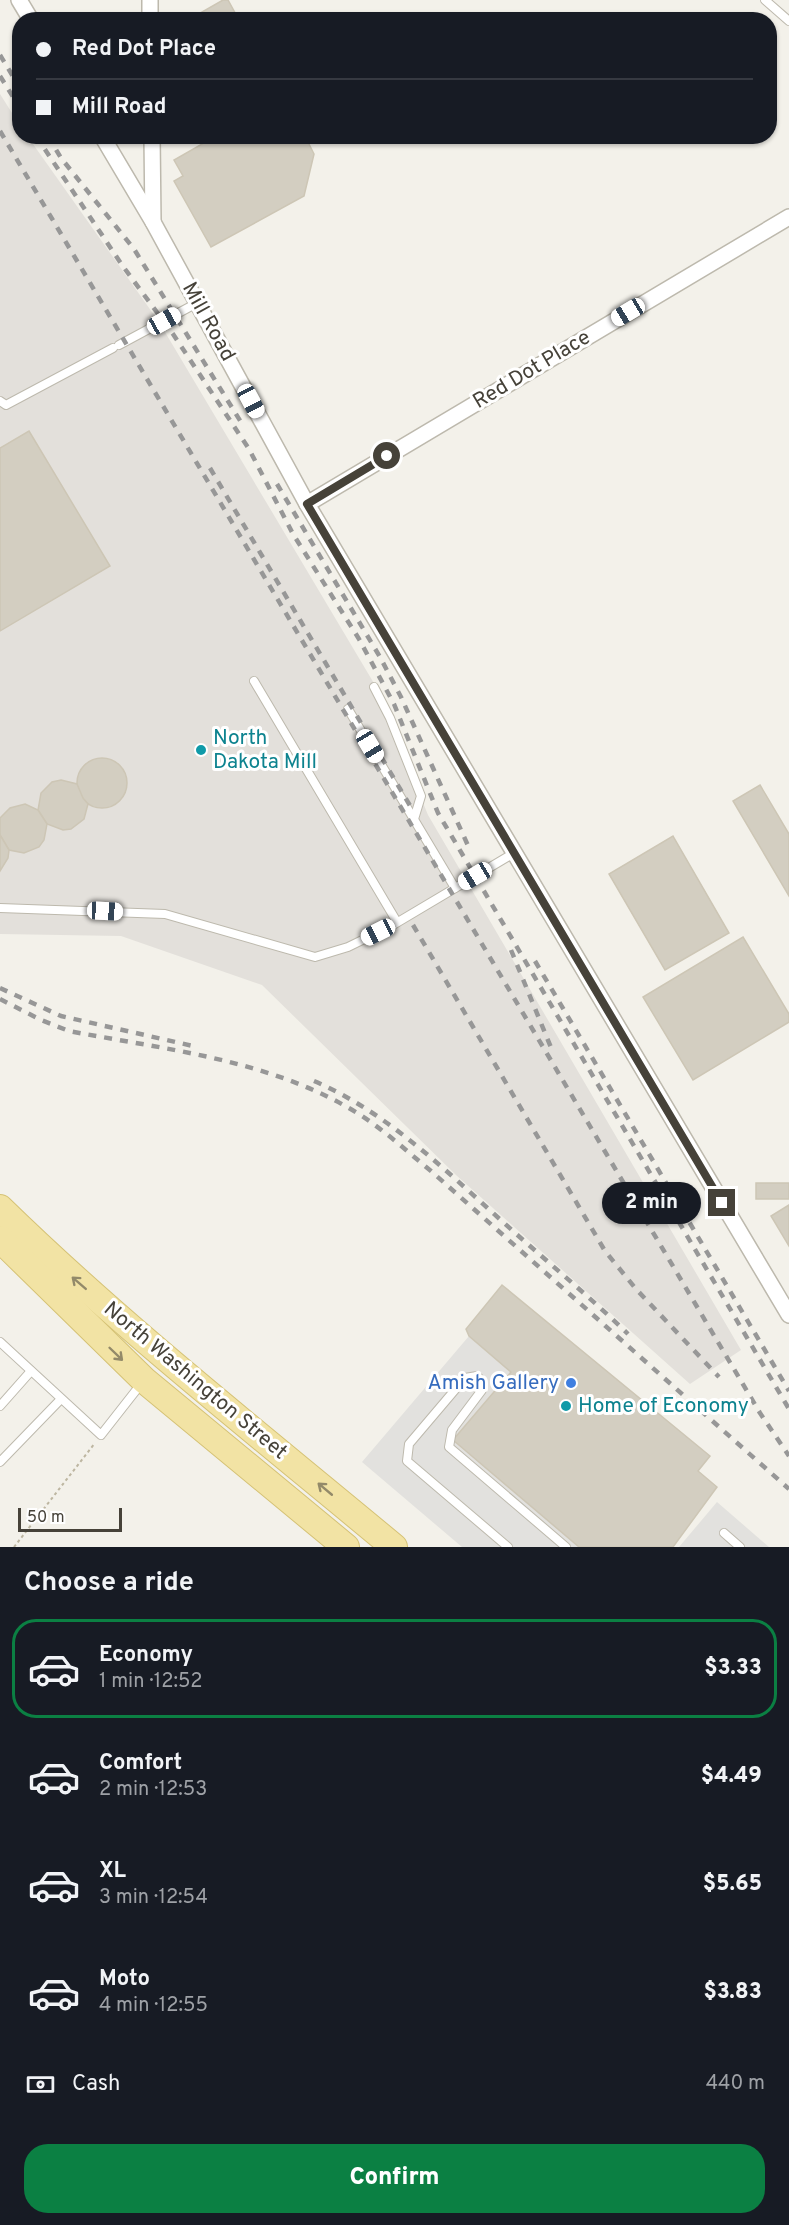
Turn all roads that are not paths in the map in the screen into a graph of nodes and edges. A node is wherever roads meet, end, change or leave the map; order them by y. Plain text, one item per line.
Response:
1 (765, 0) edge
2 (789, 21) edge
3 (107, 144) edge
4 (152, 144) edge
5 (789, 216) edge
6 (153, 222) junction
7 (197, 303) junction
8 (2, 401) edge
9 (0, 412) edge
10 (307, 504) junction
11 (254, 681) dead end
12 (374, 687) dead end
13 (348, 708) dead end
14 (414, 819) junction
15 (514, 853) junction
16 (455, 888) junction
17 (0, 908) edge
18 (398, 922) junction
19 (0, 1208) edge
20 (0, 1239) edge
21 (771, 1285) junction
22 (789, 1285) edge
23 (789, 1315) edge
24 (0, 1342) edge
25 (31, 1371) junction
26 (144, 1380) junction
27 (62, 1399) junction
28 (0, 1406) edge
29 (275, 1448) junction
30 (0, 1462) edge
31 (255, 1472) junction
32 (370, 1526) junction
33 (724, 1533) dead end
34 (346, 1547) edge
35 (352, 1547) edge
36 (394, 1547) edge
37 (508, 1547) edge
38 (566, 1547) edge
39 (740, 1547) edge

1 - 2 lane
3 - 6 street, Mill Road
4 - 6 street
5 - 10 street, Red Dot Place
6 - 7 street, Mill Road
7 - 8 lane
7 - 10 street, Mill Road
8 - 9 lane
10 - 15 street, Mill Road
11 - 18 lane
12 - 14 lane
13 - 14 lane
14 - 16 lane
15 - 16 lane
15 - 21 street, Mill Road
16 - 18 lane
17 - 18 lane
29 -> 19 main road, North Washington Street
20 -> 26 main road, North Washington Street
21 - 22 street
21 - 23 street, Mill Road
24 - 25 lane
25 - 27 lane
25 - 28 lane
26 - 27 lane
26 - 31 main road, North Washington Street
27 - 30 lane
29 - 31 main road
32 -> 29 main road, North Washington Street
31 - 34 main road, North Washington Street
32 - 35 main road
32 - 36 main road, North Washington Street
33 - 39 lane
37 - 38 lane

